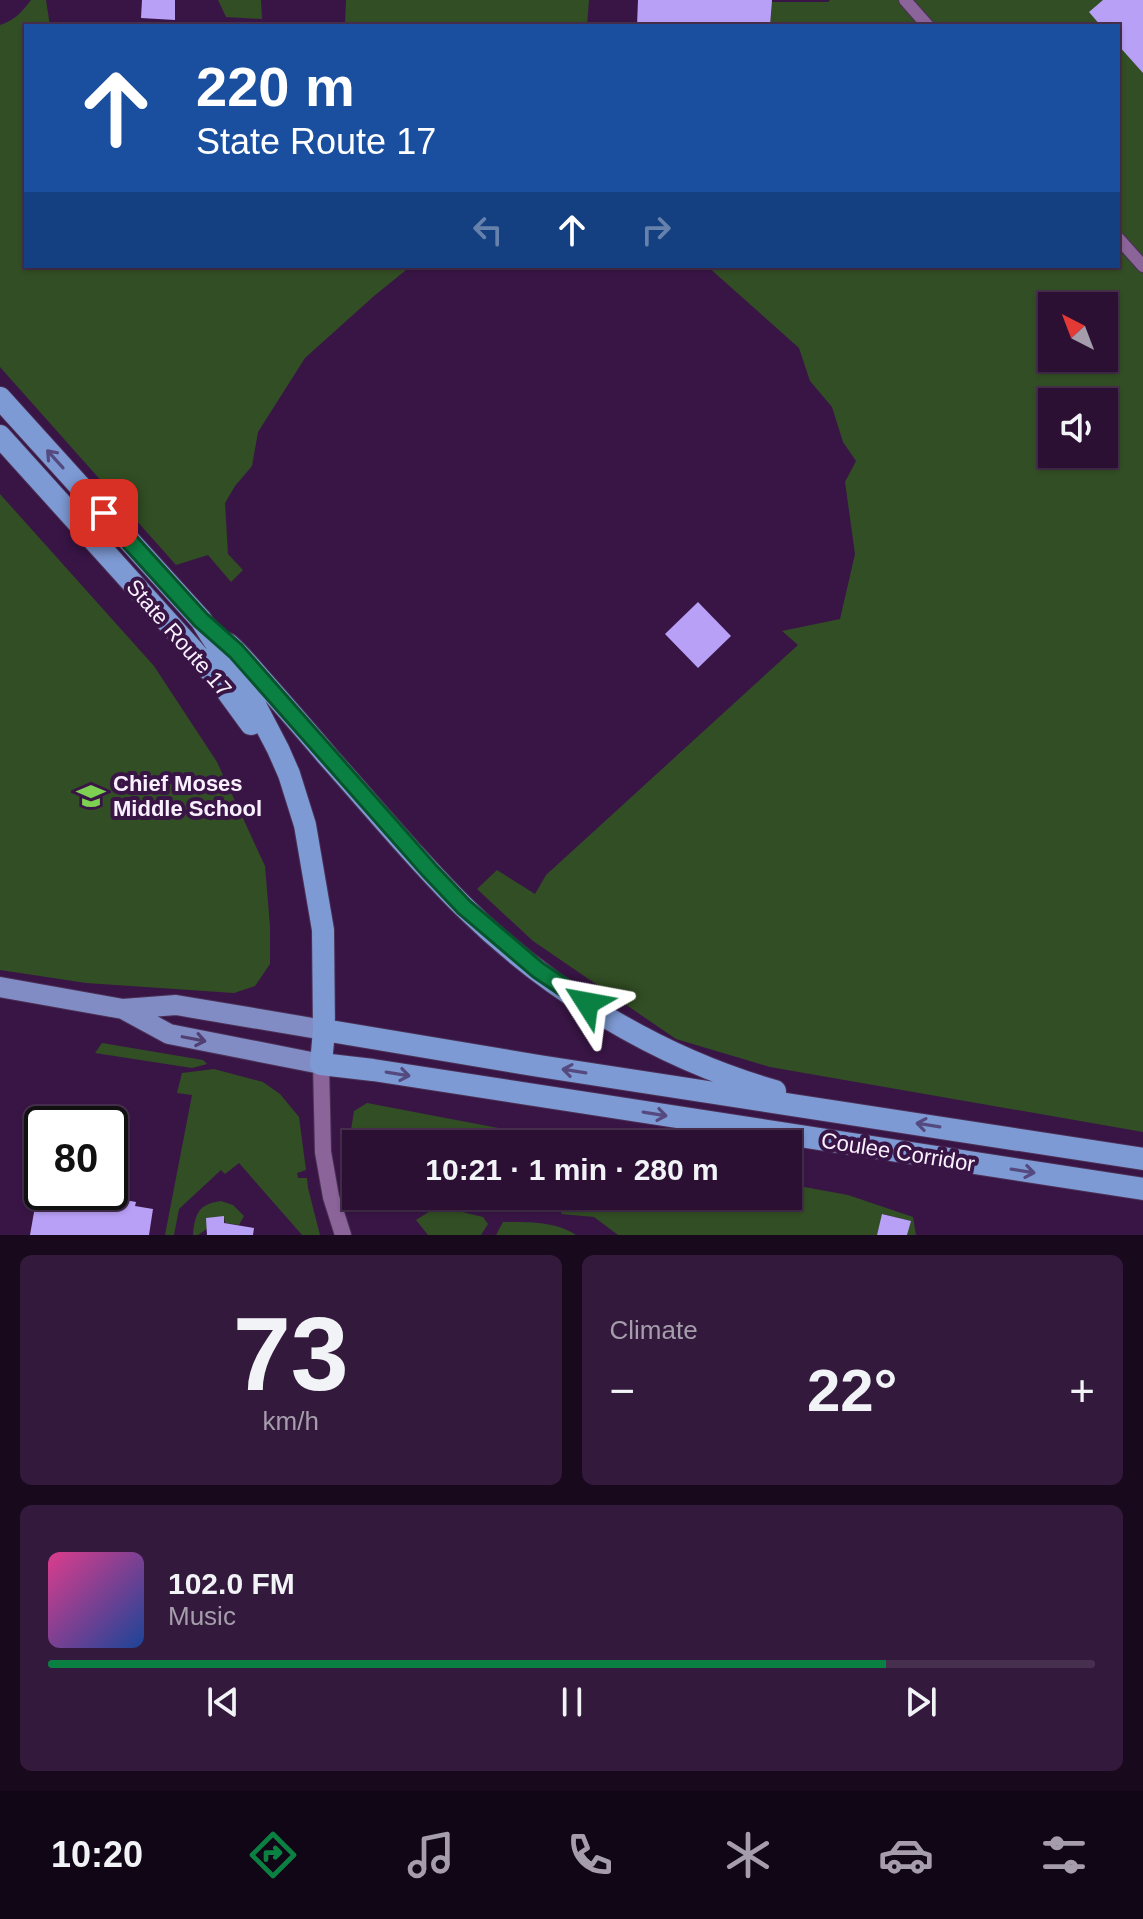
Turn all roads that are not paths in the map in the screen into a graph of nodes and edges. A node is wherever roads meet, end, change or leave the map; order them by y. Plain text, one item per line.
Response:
1 (905, 0) edge
2 (926, 24) edge
3 (1120, 240) edge
4 (1143, 266) edge
5 (0, 398) edge
6 (0, 436) edge
7 (201, 620) junction
8 (313, 868) junction
9 (0, 987) edge
10 (123, 1009) junction
11 (324, 1030) junction
12 (321, 1064) junction
13 (845, 1112) junction
14 (1143, 1159) edge
15 (1143, 1189) edge
16 (343, 1235) edge

1 - 2 street
3 - 4 street
7 -> 5 highway, State Route 17
6 - 8 highway, State Route 17
7 - 8 highway, State Route 17
7 - 13 highway
8 - 11 highway, State Route 17
9 - 10 main road
10 - 11 main road
10 -> 12 main road
11 - 12 highway, State Route 17
13 -> 11 highway, Coulee Corridor
12 -> 15 highway, Coulee Corridor
12 - 16 street
14 -> 13 highway, Coulee Corridor

